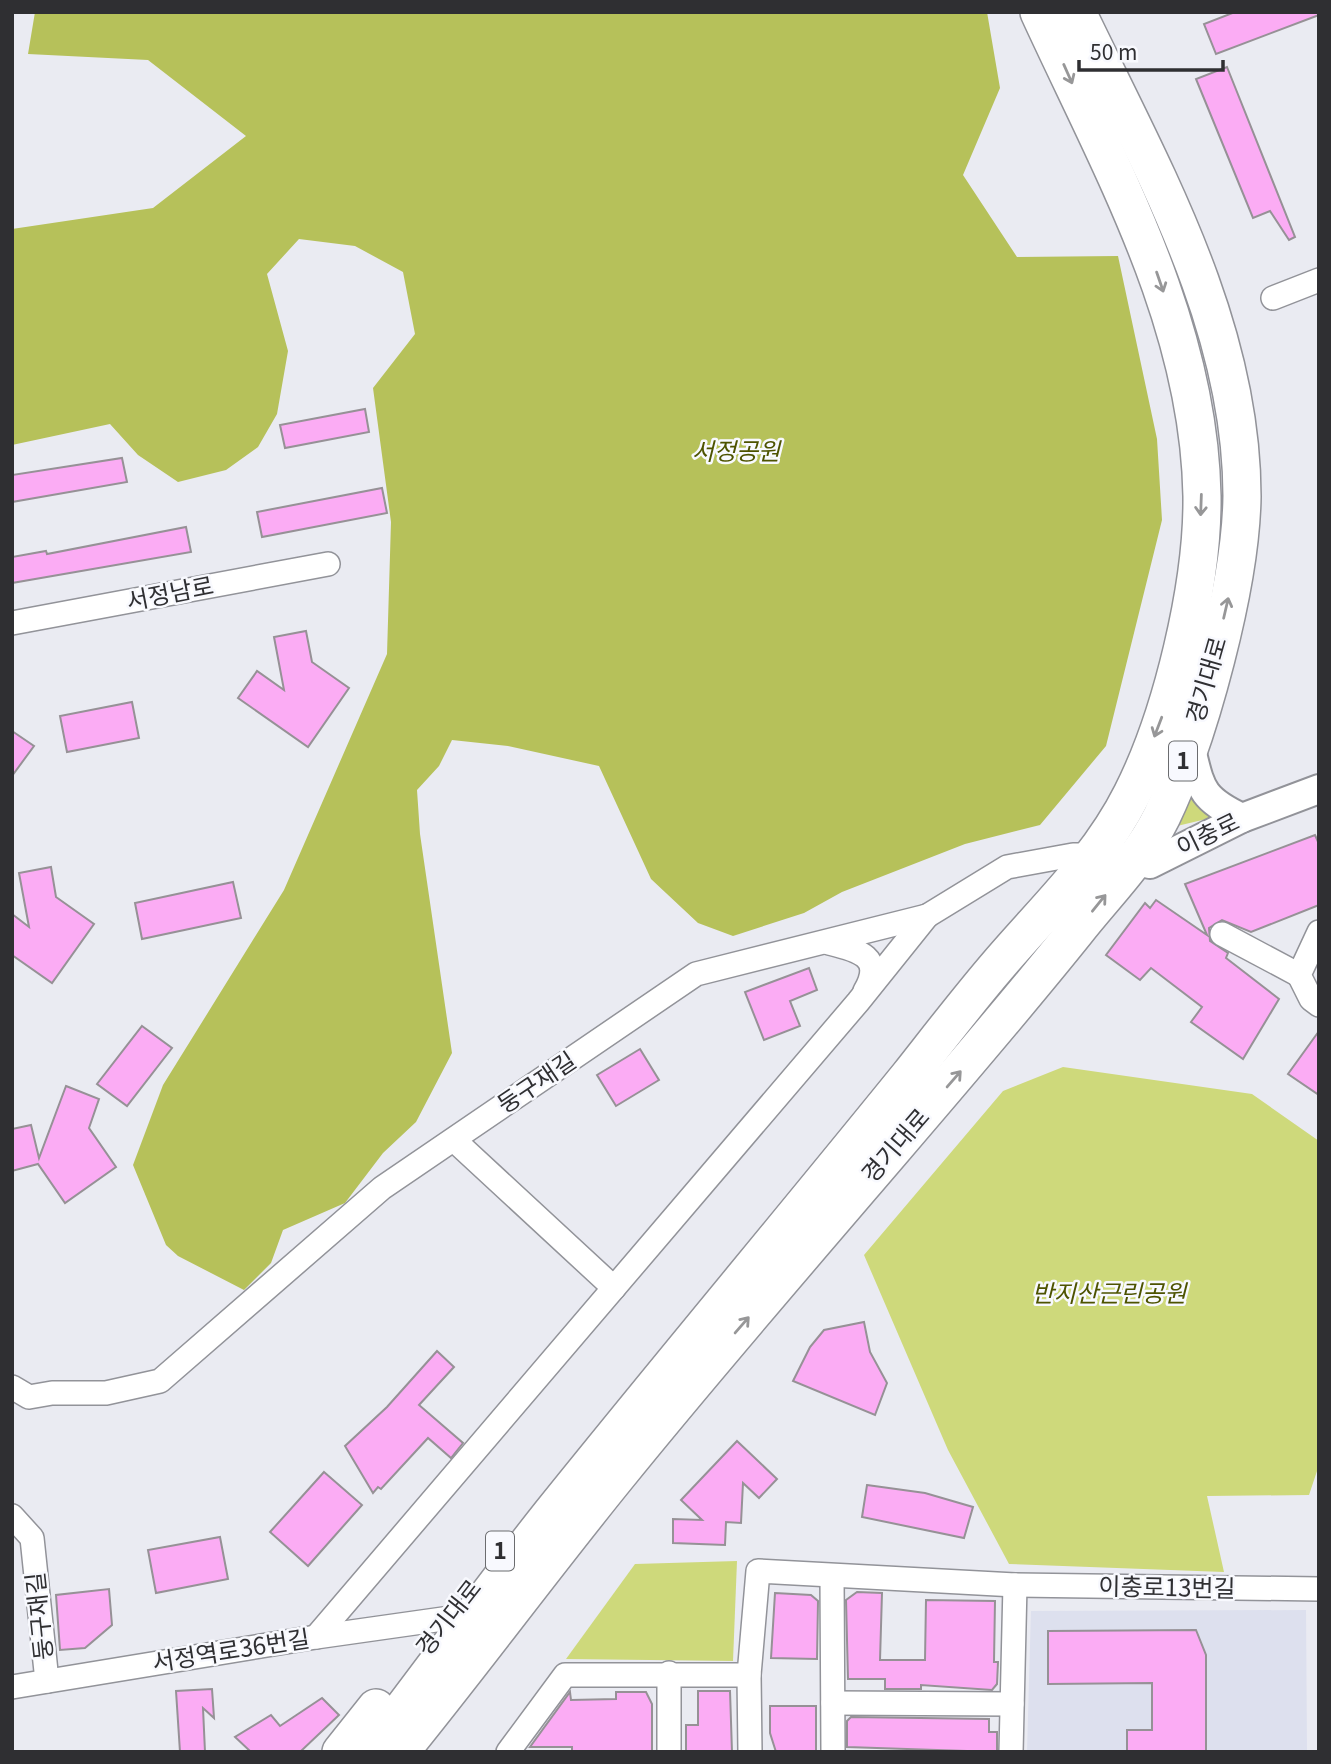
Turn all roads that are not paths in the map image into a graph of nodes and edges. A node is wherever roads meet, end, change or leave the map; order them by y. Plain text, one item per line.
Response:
1 (1039, 12) edge
2 (1077, 12) edge
3 (1319, 280) edge
4 (1273, 298) dead end
5 (328, 564) dead end
6 (12, 623) edge
7 (1189, 742) junction
8 (1319, 789) edge
9 (1242, 818) junction
10 (1096, 855) junction
11 (1134, 860) junction
12 (927, 916) junction
13 (1319, 932) edge
14 (1222, 934) dead end
15 (826, 942) junction
16 (1299, 975) junction
17 (858, 1002) junction
18 (1319, 1005) edge
19 (454, 1140) junction
20 (614, 1288) junction
21 (686, 1371) junction
22 (18, 1399) edge
23 (12, 1516) edge
24 (832, 1576) junction
25 (1015, 1585) junction
26 (1319, 1589) edge
27 (450, 1618) junction
28 (316, 1637) junction
29 (669, 1674) junction
30 (749, 1675) junction
31 (47, 1681) junction
32 (12, 1687) edge
33 (833, 1703) junction
34 (1012, 1703) junction
35 (341, 1752) edge
36 (370, 1752) edge
37 (400, 1752) edge
38 (424, 1752) edge
39 (508, 1752) edge
40 (669, 1752) edge
41 (750, 1752) edge
42 (833, 1752) edge
43 (1011, 1752) edge

1 -> 10 main road, 경기대로 / 1
7 -> 2 main road, 경기대로 / 1
3 - 4 street
5 - 6 street, 서정남로
7 - 9 street
7 - 11 main road, 경기대로 / 1
8 - 9 street, 이충로
9 - 11 street, 이충로
10 - 11 street, 이충로
10 - 12 street, 둥구재길
10 - 21 main road, 경기대로 / 1
21 -> 11 main road, 경기대로 / 1
12 - 15 street, 둥구재길
12 - 17 street
13 - 16 street
14 - 16 street
15 - 17 street
15 - 19 street, 둥구재길
16 - 18 street
17 - 20 street
19 - 20 street
19 - 22 street, 둥구재길
20 - 28 street
21 - 27 main road, 경기대로 / 1
21 - 36 main road, 경기대로 / 1
21 - 37 main road, 경기대로 / 1
21 - 38 main road, 경기대로 / 1
23 - 31 street, 둥구재길
24 - 25 street, 이충로13번길
24 - 30 street, 이충로13번길
24 - 33 street
25 - 26 street, 이충로13번길
25 - 34 street
27 - 28 street, 서정역로36번길
27 - 35 main road, 경기대로 / 1
28 - 31 street, 서정역로36번길
29 - 30 street
29 - 39 street
29 - 40 street
30 - 41 street, 이충로13번길
31 - 32 street, 서정역로36번길
33 - 34 street
33 - 42 street
34 - 43 street

